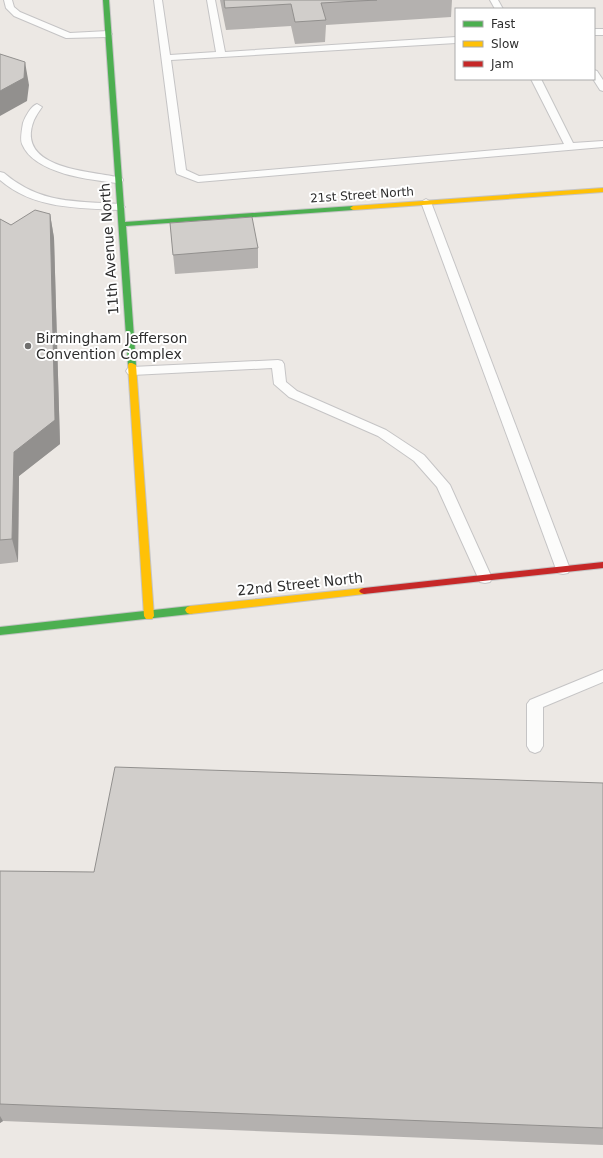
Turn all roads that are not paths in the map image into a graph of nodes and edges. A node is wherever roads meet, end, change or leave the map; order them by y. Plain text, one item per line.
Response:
1 (8, 0) edge
2 (106, 0) edge
3 (158, 0) edge
4 (211, 0) edge
5 (108, 34) junction
6 (455, 40) edge
7 (221, 55) junction
8 (166, 58) junction
9 (595, 75) edge
10 (537, 80) edge
11 (603, 88) edge
12 (37, 107) dead end
13 (603, 144) edge
14 (570, 146) junction
15 (0, 175) edge
16 (118, 180) junction
17 (603, 190) edge
18 (426, 202) junction
19 (120, 207) junction
20 (122, 224) junction
21 (132, 371) junction
22 (603, 565) edge
23 (562, 569) junction
24 (485, 578) junction
25 (149, 616) junction
26 (0, 630) edge
27 (603, 676) edge
28 (535, 746) dead end

1 - 5 lane
2 - 5 street, 11th Avenue North
3 - 8 lane
4 - 7 lane
5 - 16 street, 11th Avenue North
6 - 7 lane
7 - 8 lane
8 - 14 lane
9 - 11 lane
10 - 14 lane
12 - 16 lane
13 - 14 lane
15 - 19 lane
16 - 19 street, 11th Avenue North
17 - 18 street, 21st Street North
18 - 20 street, 21st Street North
18 - 23 lane
19 - 20 street, 11th Avenue North
20 - 21 street, 11th Avenue North
21 - 24 lane
21 - 25 street, 11th Avenue North
22 - 23 street, 22nd Street North
23 - 24 street, 22nd Street North
24 - 25 street, 22nd Street North
25 - 26 street, 22nd Street North
27 - 28 lane

